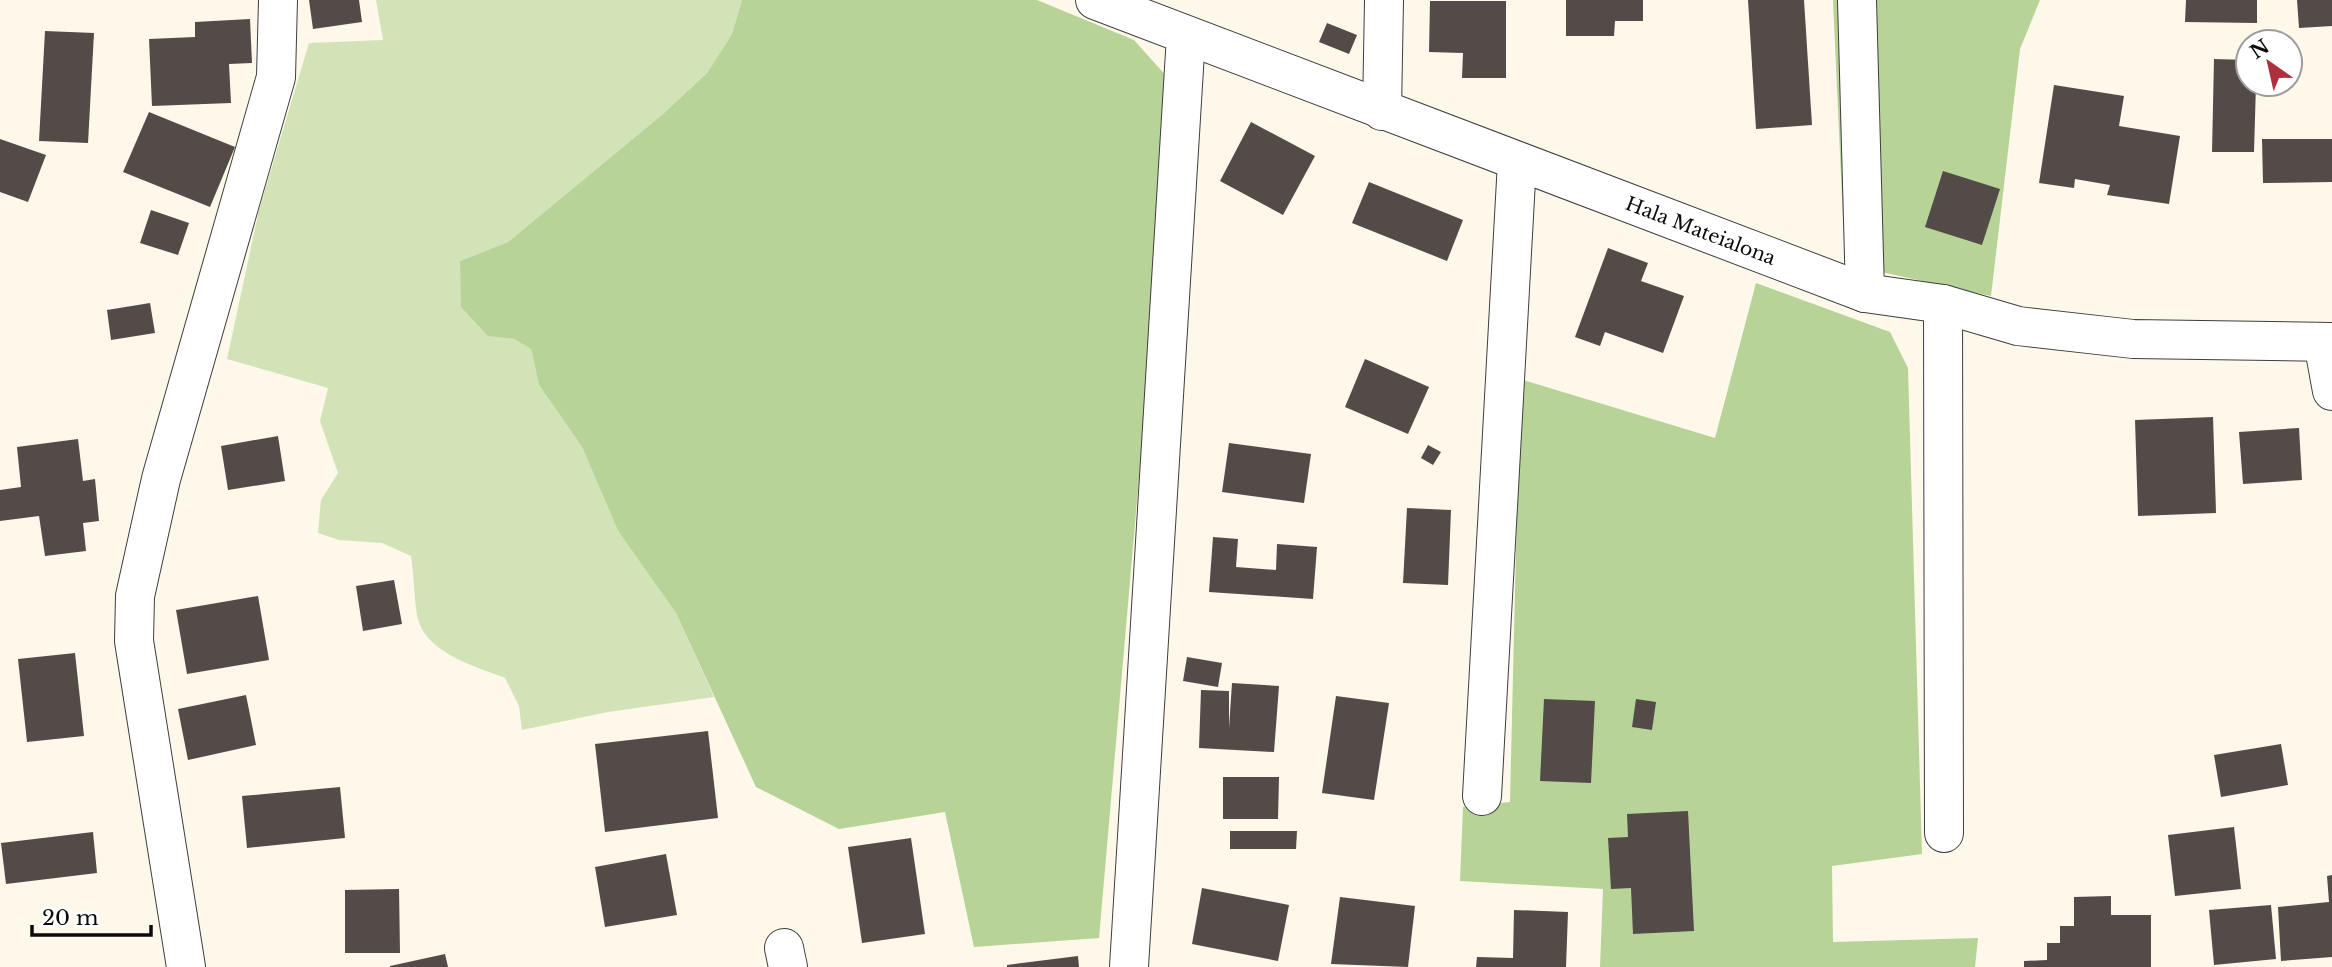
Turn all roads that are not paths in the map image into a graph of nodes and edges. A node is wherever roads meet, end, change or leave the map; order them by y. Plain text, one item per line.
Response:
1 (278, 0) edge
2 (1094, 0) edge
3 (1384, 0) edge
4 (1857, 0) edge
5 (1186, 36) junction
6 (1382, 111) junction
7 (1517, 162) junction
8 (1865, 293) junction
9 (1943, 304) junction
10 (2328, 342) edge
11 (2332, 391) edge
12 (1482, 796) dead end
13 (1944, 833) dead end
14 (186, 967) edge
15 (1129, 967) edge

1 - 14 street
2 - 5 street, Hala Mateialona
3 - 6 street
4 - 8 street
5 - 6 street, Hala Mateialona
5 - 15 street
6 - 7 street, Hala Mateialona
7 - 8 street, Hala Mateialona
7 - 12 street
8 - 9 street, Hala Mateialona
9 - 10 street, Hala Mateialona
9 - 13 street
10 - 11 street

